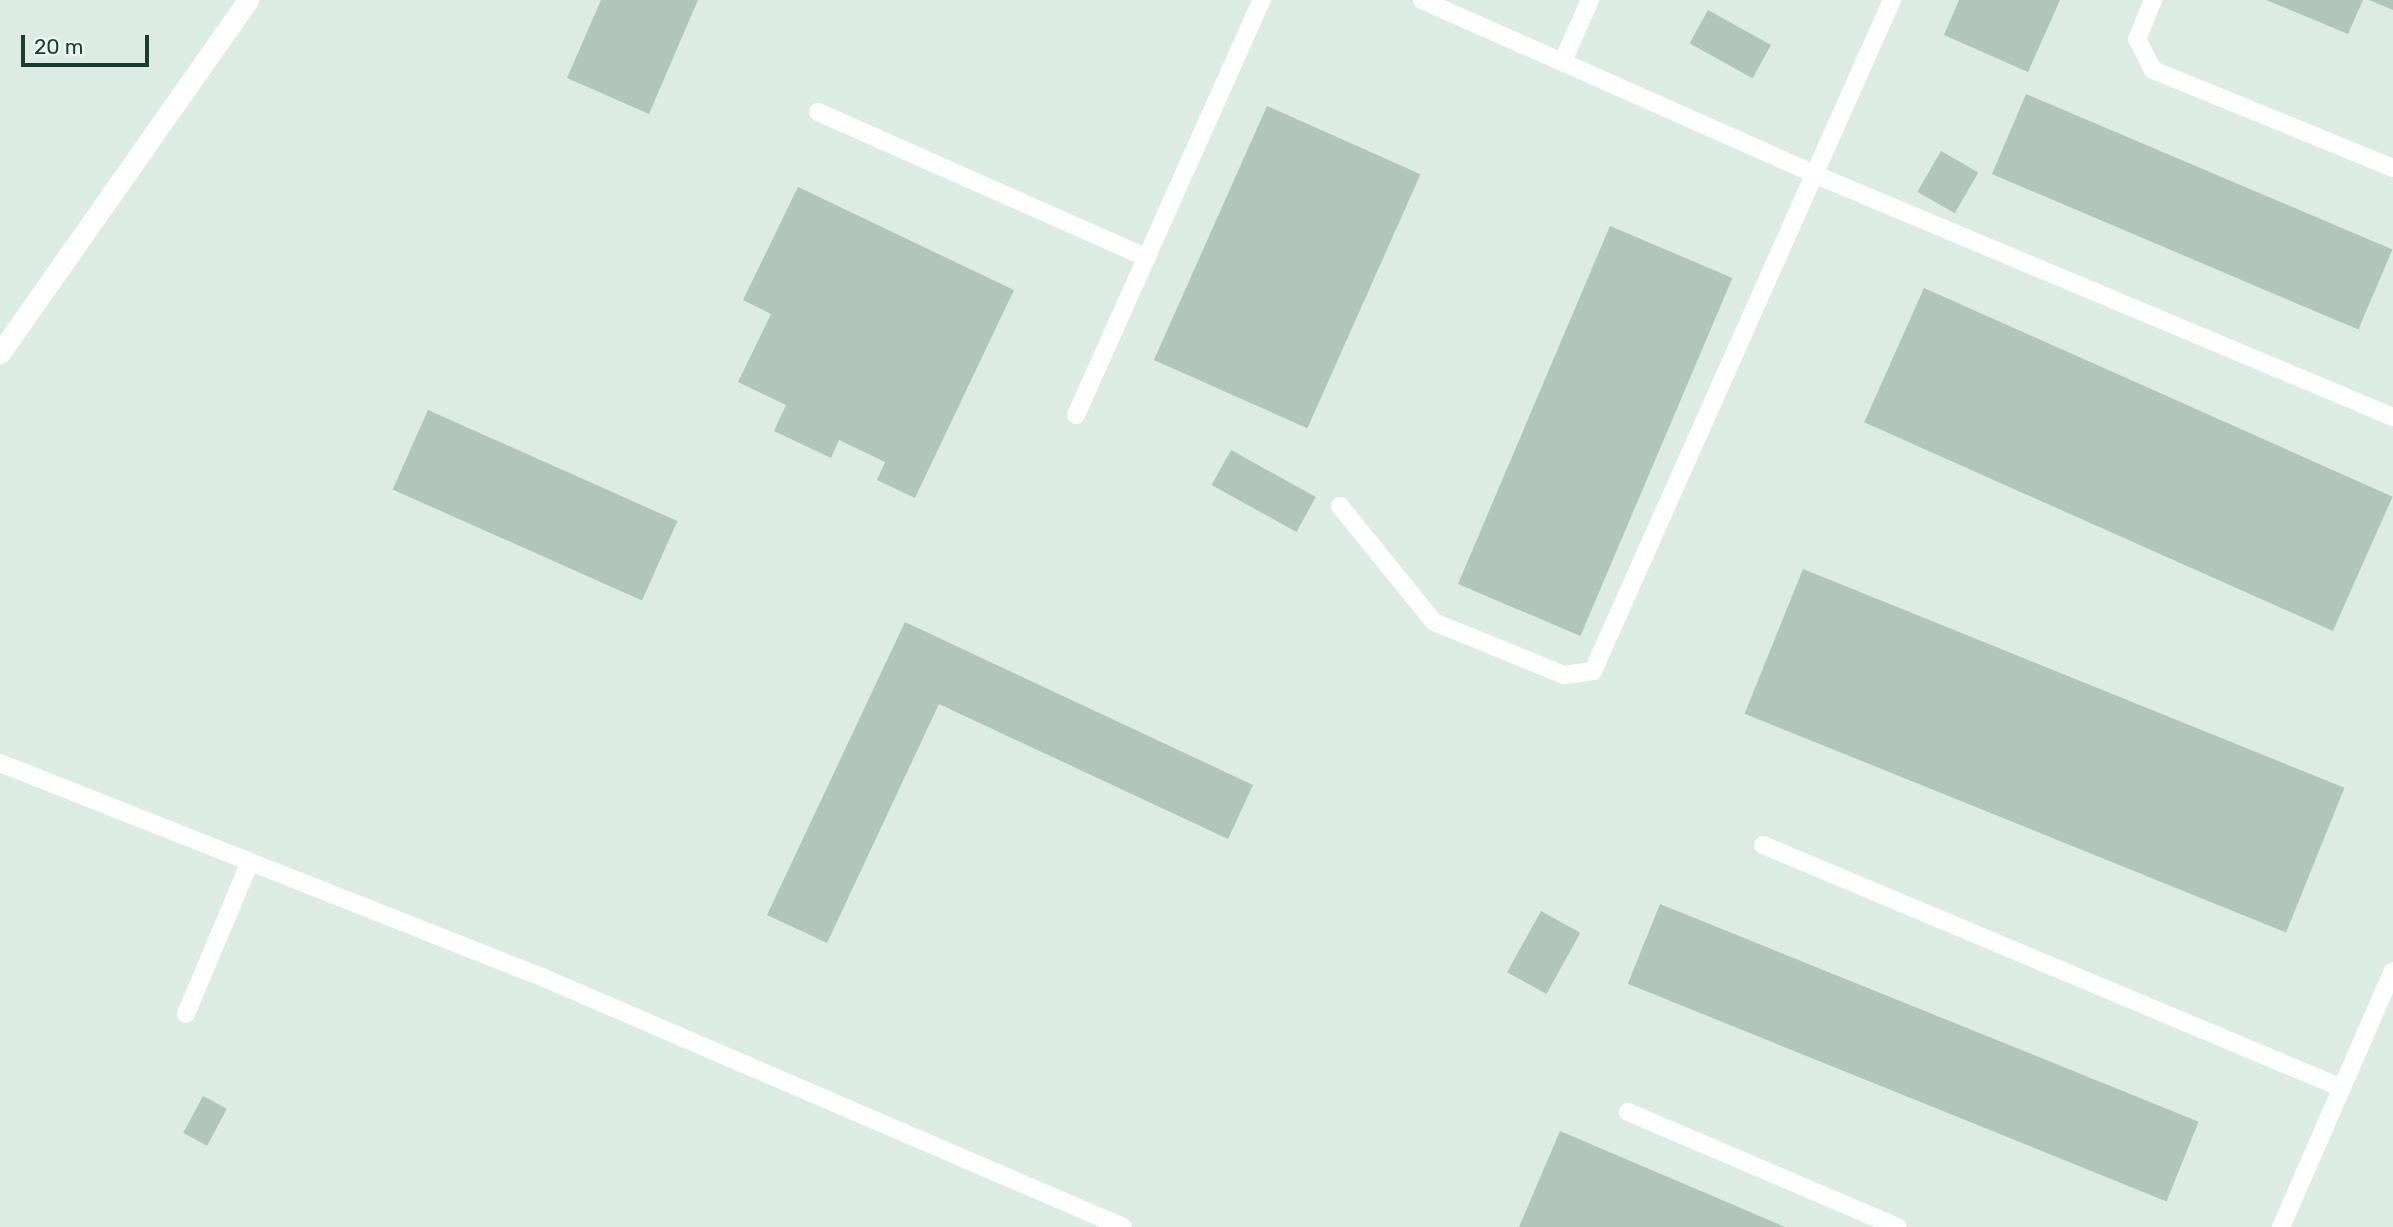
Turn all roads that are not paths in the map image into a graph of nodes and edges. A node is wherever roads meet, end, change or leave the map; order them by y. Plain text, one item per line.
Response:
1 (248, 0) edge
2 (1262, 0) edge
3 (1422, 0) edge
4 (1590, 0) edge
5 (1892, 0) edge
6 (2154, 0) edge
7 (1563, 61) junction
8 (818, 112) dead end
9 (2393, 168) edge
10 (1816, 175) junction
11 (1147, 258) junction
12 (0, 353) edge
13 (1076, 415) dead end
14 (2393, 416) edge
15 (1340, 506) dead end
16 (0, 763) edge
17 (1763, 845) dead end
18 (250, 862) junction
19 (2393, 971) edge
20 (186, 1014) dead end
21 (2342, 1088) junction
22 (1628, 1112) dead end
23 (1123, 1227) edge
24 (1897, 1227) edge
25 (2281, 1227) edge

1 - 12 main road
2 - 11 lane
3 - 7 lane
4 - 7 lane
5 - 10 lane
6 - 9 lane
7 - 10 lane
8 - 11 lane
10 - 14 lane
10 - 15 lane
11 - 13 lane
16 - 18 lane
17 - 21 lane
18 - 20 lane
18 - 23 lane
19 - 21 lane
21 - 25 lane
22 - 24 lane

